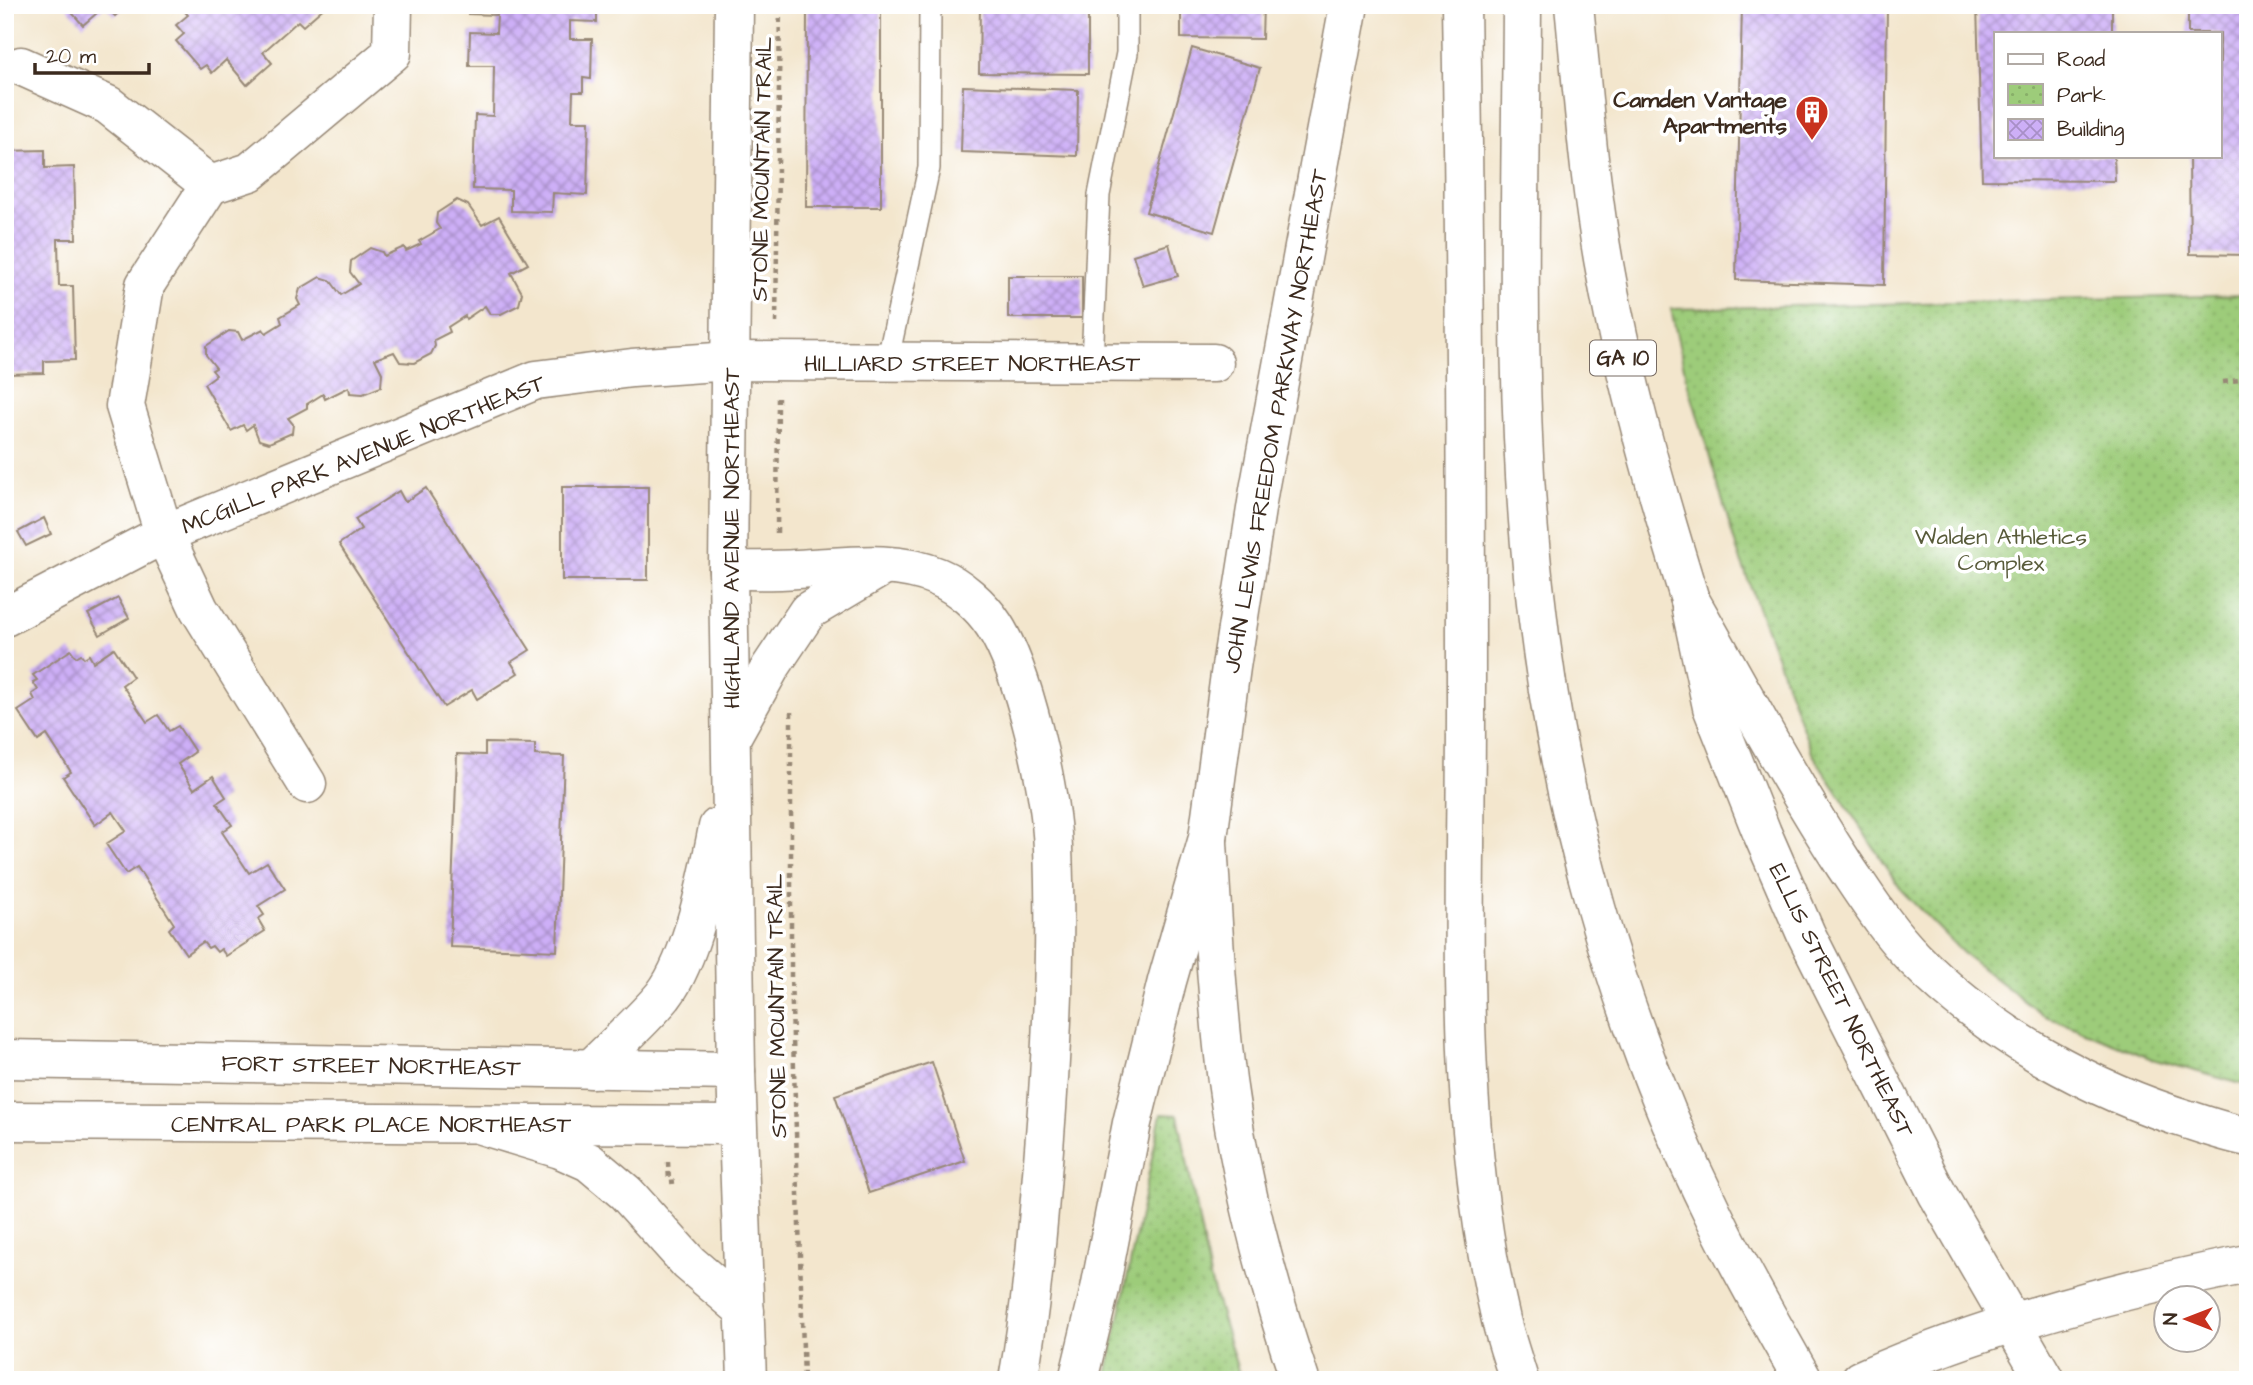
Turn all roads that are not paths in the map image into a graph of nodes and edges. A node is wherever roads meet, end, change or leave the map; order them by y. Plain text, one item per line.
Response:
1 (393, 5) edge
2 (734, 5) edge
3 (930, 5) edge
4 (1127, 5) edge
5 (1349, 5) edge
6 (1461, 5) edge
7 (1522, 5) edge
8 (1574, 5) edge
9 (21, 66) dead end
10 (210, 185) junction
11 (730, 361) junction
12 (887, 363) junction
13 (1092, 363) junction
14 (1214, 363) dead end
15 (164, 534) junction
16 (886, 564) junction
17 (728, 570) junction
18 (1690, 600) junction
19 (5, 617) edge
20 (732, 746) junction
21 (307, 784) dead end
22 (1208, 838) junction
23 (5, 1059) edge
24 (591, 1069) junction
25 (736, 1071) junction
26 (5, 1121) edge
27 (481, 1125) junction
28 (737, 1125) junction
29 (2248, 1137) edge
30 (2248, 1264) edge
31 (745, 1311) junction
32 (2011, 1321) junction
33 (747, 1380) edge
34 (1018, 1380) edge
35 (1078, 1380) edge
36 (1300, 1380) edge
37 (1519, 1380) edge
38 (1803, 1380) edge
39 (1860, 1380) edge
40 (2045, 1380) edge

1 - 10 main road
2 - 11 main road, HIGHLAND AVENUE NORTHEAST
3 - 12 lane
4 - 13 lane
5 - 22 main road, JOHN LEWIS FREEDOM PARKWAY NORTHEAST
6 - 37 main road
7 - 38 main road
8 - 18 main road, GA 10
9 - 10 main road
10 - 15 main road, MCGILL PARK AVENUE NORTHEAST
11 - 12 main road, HILLIARD STREET NORTHEAST
11 - 15 main road, MCGILL PARK AVENUE NORTHEAST
11 - 17 main road, HIGHLAND AVENUE NORTHEAST
12 - 13 main road, HILLIARD STREET NORTHEAST
13 - 14 main road, HILLIARD STREET NORTHEAST
15 - 19 main road, MCGILL PARK AVENUE NORTHEAST
15 - 21 main road, MCGILL PARK AVENUE NORTHEAST
16 - 17 main road
16 - 20 main road
16 - 34 main road
17 - 20 main road, HIGHLAND AVENUE NORTHEAST
18 - 29 main road
18 - 32 main road, ELLIS STREET NORTHEAST
20 - 24 main road
20 - 25 main road, HIGHLAND AVENUE NORTHEAST
22 - 35 main road
22 - 36 main road
23 - 24 main road, FORT STREET NORTHEAST
24 - 25 main road, FORT STREET NORTHEAST
25 - 28 main road, HIGHLAND AVENUE NORTHEAST
26 - 27 main road, CENTRAL PARK PLACE NORTHEAST
27 - 28 main road, CENTRAL PARK PLACE NORTHEAST
27 - 31 main road
28 - 31 main road, HIGHLAND AVENUE NORTHEAST
30 - 32 main road
31 - 33 main road, HIGHLAND AVENUE NORTHEAST
32 - 39 main road
32 - 40 main road, ELLIS STREET NORTHEAST

